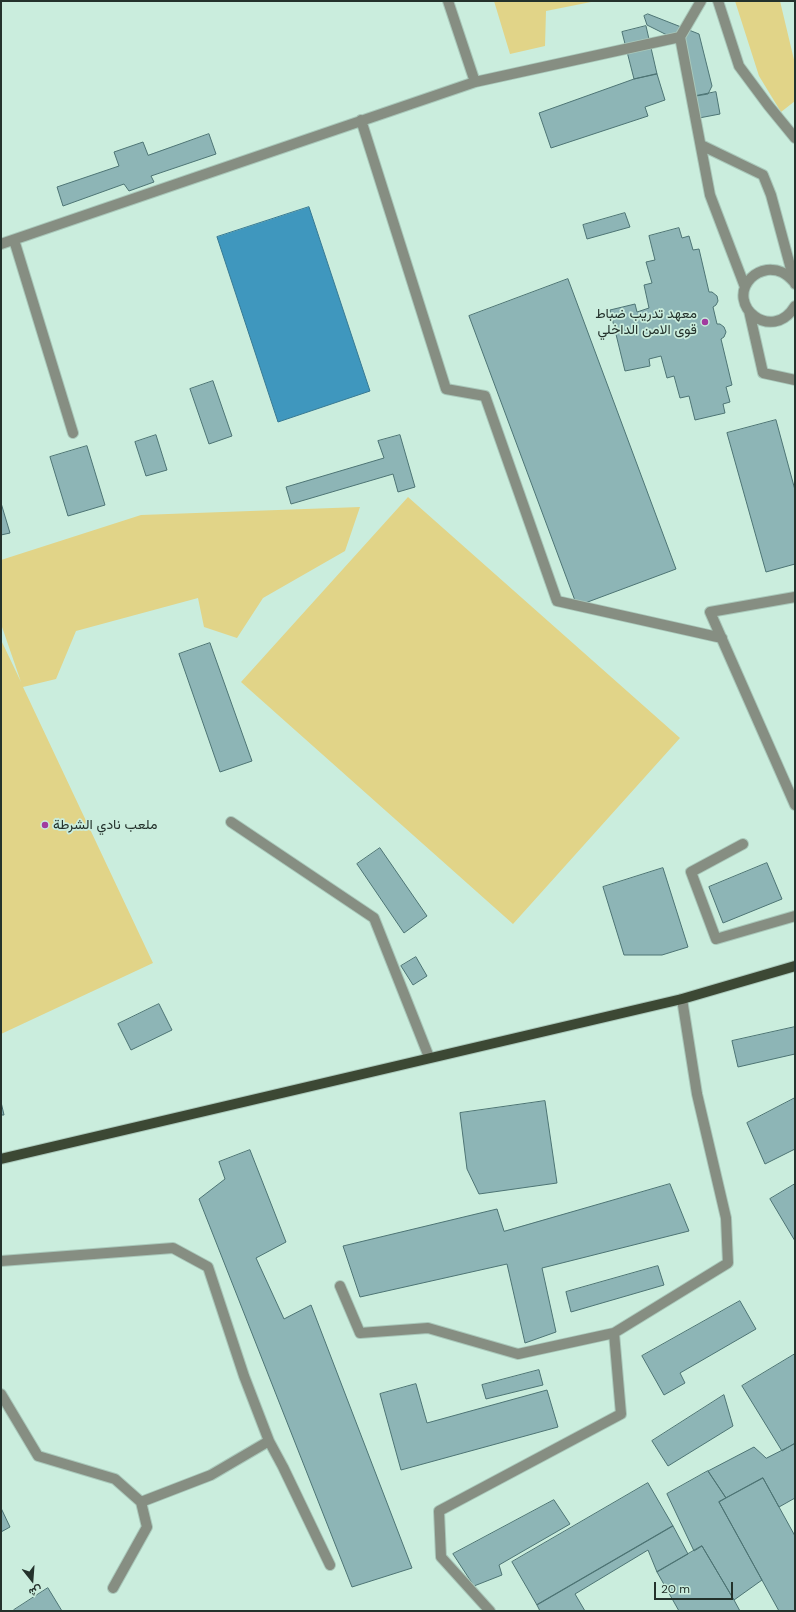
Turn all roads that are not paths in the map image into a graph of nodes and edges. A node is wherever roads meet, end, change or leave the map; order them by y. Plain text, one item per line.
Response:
1 (448, 1) edge
2 (701, 1) edge
3 (718, 1) edge
4 (680, 37) junction
5 (475, 82) junction
6 (361, 120) junction
7 (795, 138) edge
8 (701, 145) junction
9 (14, 240) junction
10 (1, 244) edge
11 (795, 285) edge
12 (745, 287) junction
13 (795, 306) edge
14 (749, 311) junction
15 (795, 380) edge
16 (73, 433) dead end
17 (795, 597) edge
18 (722, 638) junction
19 (795, 805) edge
20 (231, 822) dead end
21 (743, 844) dead end
22 (795, 916) edge
23 (795, 966) edge
24 (795, 971) edge
25 (754, 978) junction
26 (682, 999) junction
27 (429, 1057) junction
28 (1, 1159) edge
29 (1, 1261) edge
30 (340, 1286) dead end
31 (614, 1333) junction
32 (1, 1394) edge
33 (269, 1441) junction
34 (142, 1502) junction
35 (330, 1565) dead end
36 (113, 1588) dead end
37 (490, 1611) edge

1 - 5 lane
2 - 4 lane
3 - 7 lane
4 - 5 lane
4 - 8 lane
5 - 6 lane
6 - 9 lane
6 - 18 lane
8 - 11 lane
8 - 12 lane
9 - 10 lane
9 - 16 lane
11 - 12 lane
12 - 14 lane
13 - 14 lane
14 - 15 lane
17 - 18 lane
18 - 19 lane
20 - 27 lane
21 - 22 lane
23 - 25 main road
24 - 25 main road
25 - 26 main road
26 - 27 main road
26 - 31 lane
27 - 28 main road
29 - 33 lane
30 - 31 lane
31 - 37 lane
32 - 34 lane
33 - 34 lane
33 - 35 lane
34 - 36 lane

